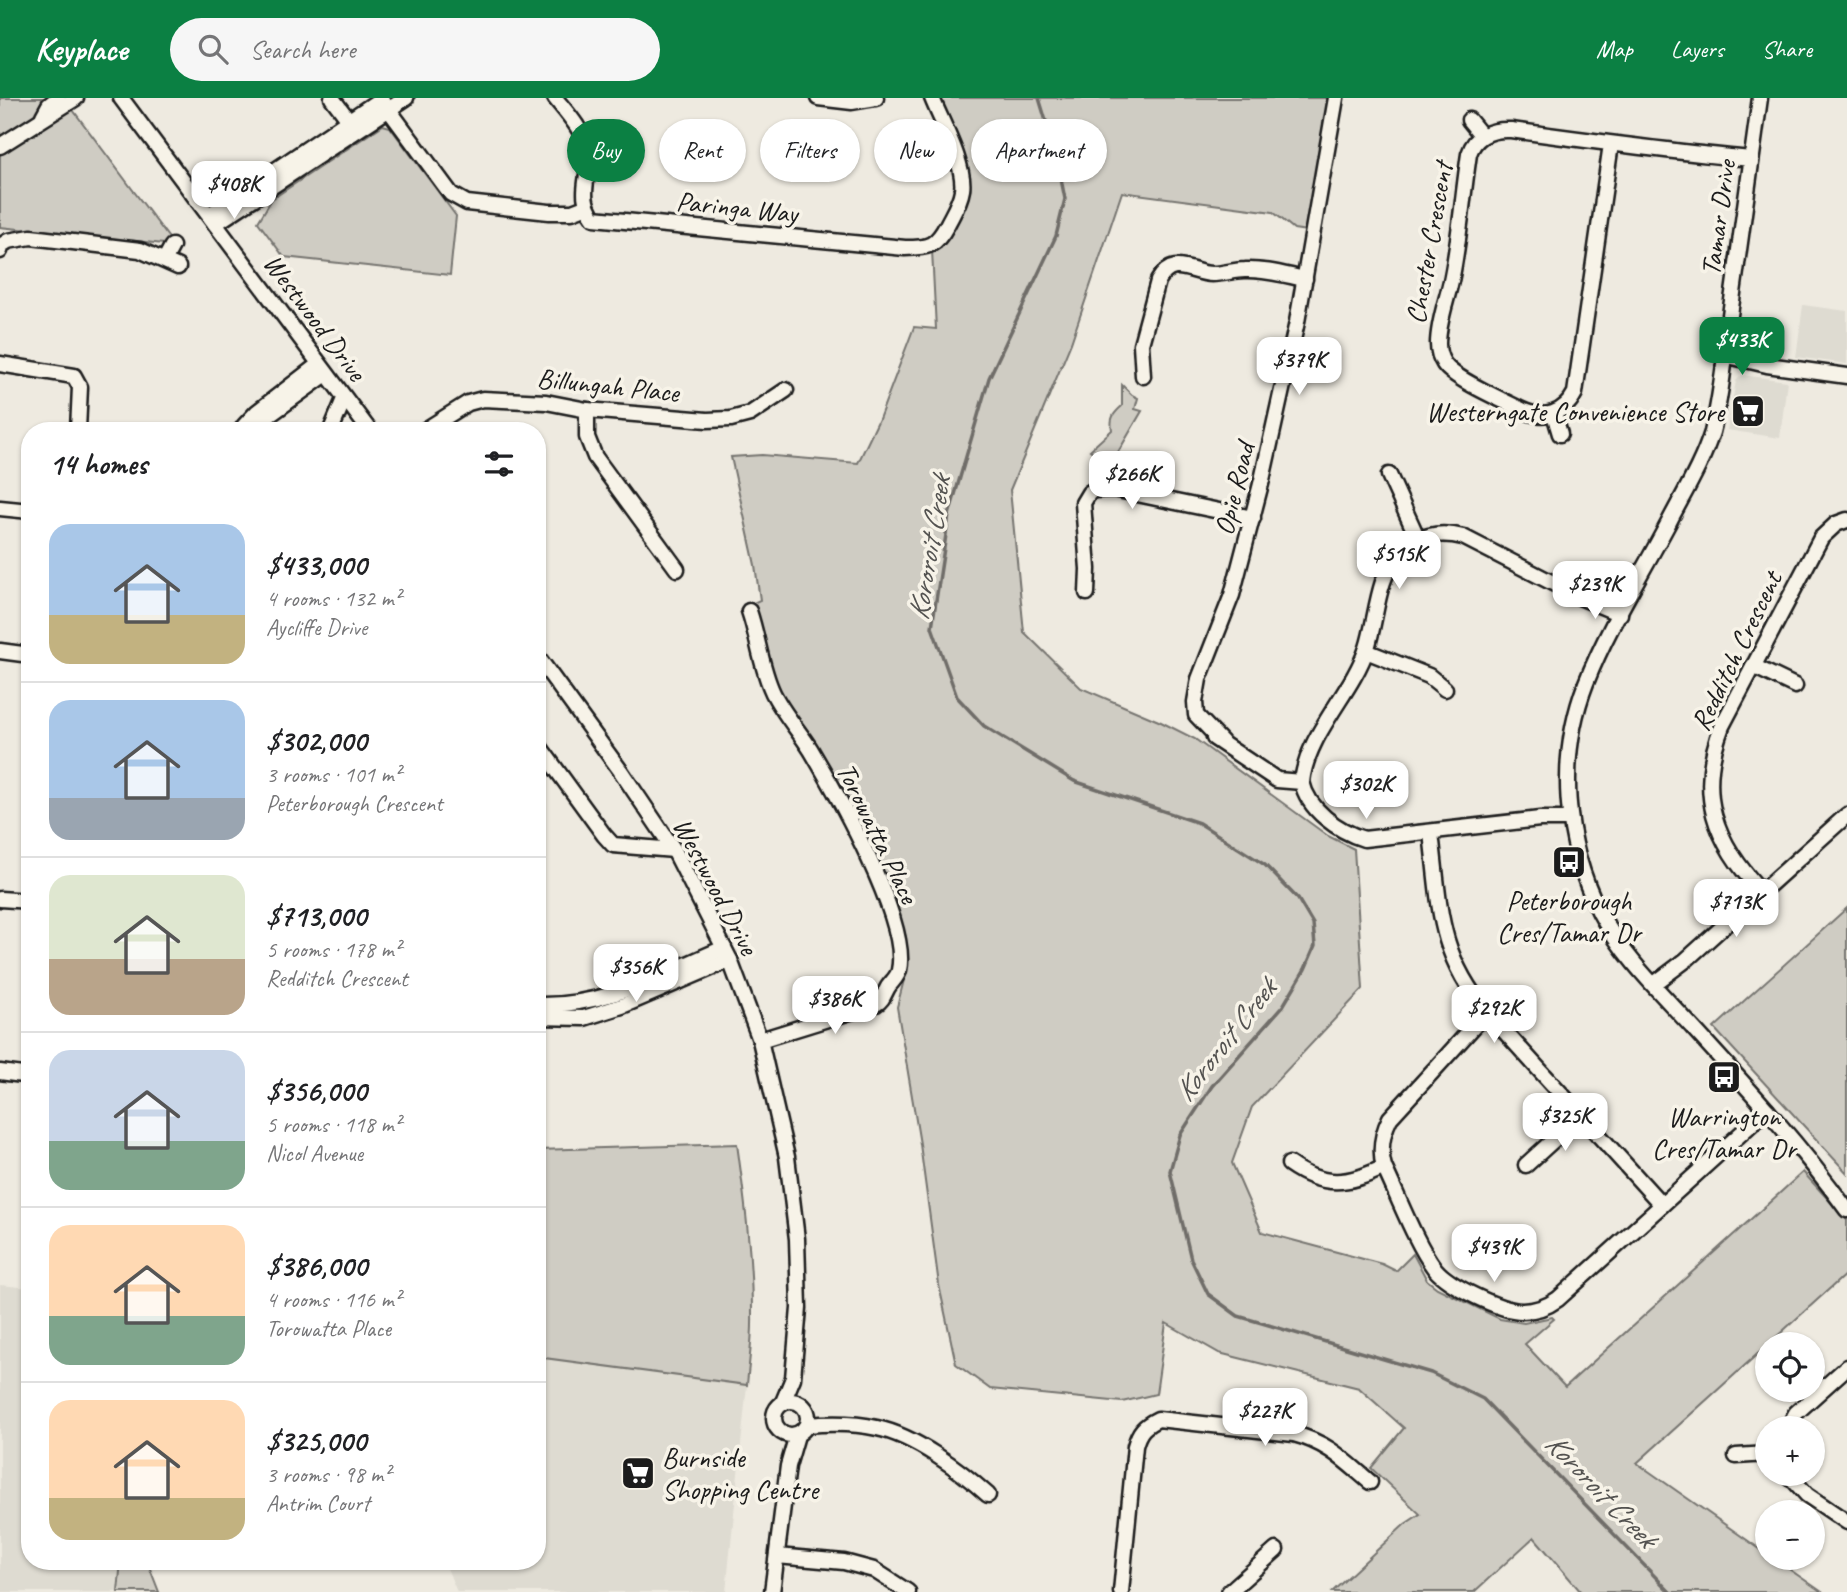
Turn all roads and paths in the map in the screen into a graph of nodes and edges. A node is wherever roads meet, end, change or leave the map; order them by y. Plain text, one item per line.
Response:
1 (58, 98) edge
2 (76, 98) edge
3 (121, 98) edge
4 (332, 98) edge
5 (406, 98) edge
6 (555, 98) edge
7 (818, 98) edge
8 (876, 98) edge
9 (932, 98) edge
10 (1336, 98) edge
11 (1760, 98) edge
12 (384, 102) edge
13 (43, 117) junction
14 (1469, 120) dead end
15 (353, 126) junction
16 (1482, 136) junction
17 (1611, 144) junction
18 (0, 146) edge
19 (1751, 163) junction
20 (585, 207) junction
21 (212, 220) junction
22 (0, 251) edge
23 (178, 267) dead end
24 (1305, 279) junction
25 (1724, 360) junction
26 (0, 364) edge
27 (323, 369) junction
28 (1143, 376) dead end
29 (1847, 376) edge
30 (786, 390) dead end
31 (345, 399) junction
32 (587, 410) junction
33 (1554, 414) junction
34 (78, 422) edge
35 (258, 422) edge
36 (335, 422) edge
37 (363, 422) edge
38 (438, 422) edge
39 (1560, 434) dead end
40 (1389, 475) dead end
41 (0, 508) edge
42 (21, 510) edge
43 (1253, 519) junction
44 (1847, 520) edge
45 (1418, 539) junction
46 (677, 569) dead end
47 (1087, 593) dead end
48 (749, 611) dead end
49 (1619, 617) junction
50 (0, 651) edge
51 (1366, 651) junction
52 (21, 654) edge
53 (1753, 666) junction
54 (546, 668) edge
55 (1795, 686) dead end
56 (1445, 689) dead end
57 (546, 755) edge
58 (1303, 782) junction
59 (1847, 815) edge
60 (1570, 816) junction
61 (1431, 833) junction
62 (674, 850) junction
63 (1762, 891) junction
64 (0, 899) edge
65 (21, 900) edge
66 (727, 954) junction
67 (1657, 987) junction
68 (546, 1005) edge
69 (1487, 1012) junction
70 (546, 1017) edge
71 (760, 1040) junction
72 (0, 1072) edge
73 (21, 1075) edge
74 (1767, 1110) junction
75 (1581, 1115) junction
76 (1289, 1164) dead end
77 (1526, 1165) dead end
78 (1384, 1167) junction
79 (1832, 1187) junction
80 (1847, 1198) edge
81 (1662, 1205) junction
82 (1847, 1210) edge
83 (1847, 1367) edge
84 (793, 1378) junction
85 (783, 1402) junction
86 (1794, 1416) edge
87 (799, 1422) junction
88 (1755, 1455) edge
89 (1736, 1456) dead end
90 (1370, 1482) dead end
91 (1799, 1486) edge
92 (988, 1494) dead end
93 (1847, 1522) edge
94 (1276, 1549) dead end
95 (778, 1556) junction
96 (772, 1592) edge
97 (908, 1592) edge
98 (1121, 1592) edge
99 (1229, 1592) edge

1 - 13 street
2 - 13 street
3 - 21 street, Westwood Drive
4 - 15 street
5 - 12 street
6 - 20 street
7 - 8 street
9 - 20 street, Paringa Way
10 - 24 street, Opie Road
11 - 19 street, Tamar Drive
12 - 15 street
12 - 20 street
13 - 18 street
14 - 16 street, Chester Crescent
15 - 21 street
16 - 17 street, Chester Crescent
16 - 33 street, Chester Crescent
17 - 19 street, Chester Crescent
17 - 33 street
19 - 25 street, Tamar Drive
21 - 27 street, Westwood Drive
22 - 23 street
24 - 28 street
24 - 43 street, Opie Road
25 - 29 street
25 - 49 street, Tamar Drive
26 - 34 street
27 - 31 street, Westwood Drive
27 - 35 street
30 - 32 street, Billungah Place
31 - 36 street
31 - 37 street, Westwood Drive
32 - 38 street, Billungah Place
32 - 46 street
33 - 39 street
40 - 45 street
41 - 42 street
43 - 47 street
43 - 58 street, Opie Road
44 - 53 street, Redditch Crescent
45 - 49 street
45 - 51 street
48 - 71 street, Torowatta Place
49 - 60 street, Tamar Drive
50 - 52 street
51 - 56 street
51 - 58 street
53 - 55 street
53 - 63 street, Redditch Crescent
54 - 62 street, Westwood Drive
57 - 62 street
58 - 61 street
59 - 63 street
60 - 61 street
60 - 67 street, Tamar Drive
61 - 69 street
62 - 66 street, Westwood Drive
63 - 67 street
64 - 65 street
66 - 68 street
66 - 70 street
66 - 71 street, Westwood Drive
67 - 74 street, Tamar Drive
69 - 75 street
69 - 78 street
71 - 84 street, Westwood Drive
72 - 73 street
74 - 79 street, Tamar Drive
74 - 81 street
75 - 77 street
75 - 81 street
76 - 78 street
78 - 81 street
79 - 80 street, Tamar Drive
79 - 82 street, Tamar Drive
83 - 86 street
84 - 85 street, Westwood Drive
84 - 87 street, Westwood Drive
85 - 87 street
85 - 87 street, Westwood Drive
87 - 92 street
87 - 95 street
88 - 89 street
90 - 98 street
91 - 93 street
94 - 99 street
95 - 96 street
95 - 97 street

